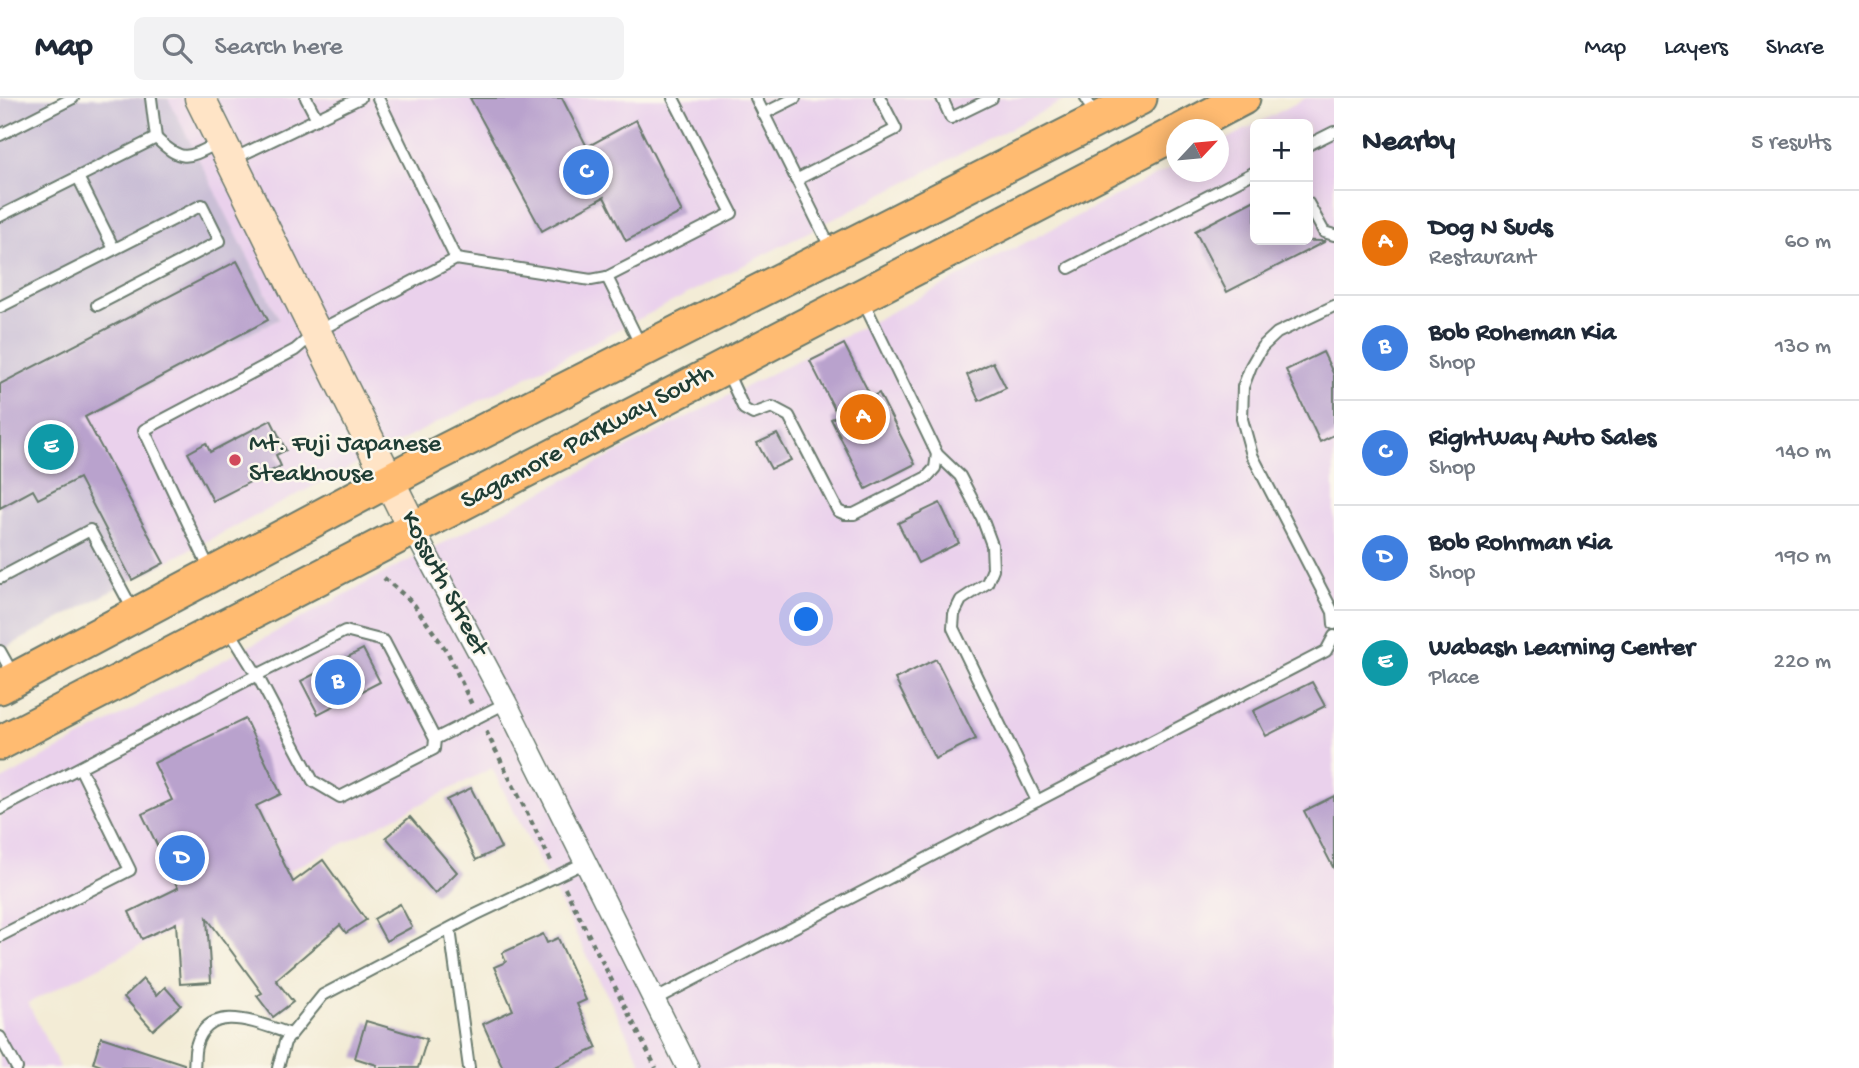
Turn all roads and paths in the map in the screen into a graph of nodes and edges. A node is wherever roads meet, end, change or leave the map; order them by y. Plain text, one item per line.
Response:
1 (73, 98) edge
2 (151, 98) edge
3 (200, 98) edge
4 (306, 98) edge
5 (360, 98) edge
6 (378, 98) edge
7 (673, 98) edge
8 (756, 98) edge
9 (795, 98) edge
10 (880, 98) edge
11 (942, 98) edge
12 (992, 98) edge
13 (1140, 98) edge
14 (1243, 98) edge
15 (1091, 109) edge
16 (764, 114) junction
17 (317, 119) junction
18 (1203, 119) edge
19 (1334, 132) edge
20 (0, 135) edge
21 (156, 138) junction
22 (1166, 139) edge
23 (1313, 142) edge
24 (226, 151) junction
25 (1250, 175) edge
26 (78, 177) junction
27 (796, 180) junction
28 (1313, 212) edge
29 (0, 216) edge
30 (1334, 235) edge
31 (114, 249) junction
32 (834, 255) junction
33 (456, 259) junction
34 (1069, 268) dead end
35 (607, 277) junction
36 (860, 296) junction
37 (97, 304) dead end
38 (1334, 306) edge
39 (0, 307) edge
40 (316, 332) junction
41 (643, 351) junction
42 (724, 367) junction
43 (937, 454) junction
44 (389, 480) junction
45 (413, 529) junction
46 (212, 575) junction
47 (0, 578) edge
48 (136, 616) junction
49 (1334, 624) edge
50 (227, 626) junction
51 (1334, 636) edge
52 (5, 673) edge
53 (257, 675) junction
54 (506, 703) junction
55 (435, 739) junction
56 (0, 743) edge
57 (80, 768) junction
58 (1037, 801) junction
59 (0, 809) edge
60 (584, 863) junction
61 (566, 891) dead end
62 (450, 929) junction
63 (0, 936) edge
64 (654, 1000) junction
65 (291, 1034) junction
66 (0, 1037) edge
67 (18, 1068) edge
68 (194, 1068) edge
69 (278, 1068) edge
70 (468, 1068) edge
71 (656, 1068) edge
72 (688, 1068) edge

1 - 20 lane
2 - 21 lane
3 - 24 street, Kossuth Street
4 - 17 lane
5 - 17 lane
6 - 33 lane
7 - 35 lane
8 - 16 lane
9 - 16 lane
10 - 27 lane
11 - 12 lane
13 - 15 main road, Sagamore Parkway South
14 - 18 main road
15 - 32 main road, Sagamore Parkway South
16 - 27 lane
17 - 24 lane
19 - 23 lane
21 - 24 lane
21 - 26 lane
22 - 36 main road, Sagamore Parkway South
24 - 40 street, Kossuth Street
25 - 34 lane
26 - 29 lane
26 - 31 lane
27 - 32 lane
28 - 30 lane
31 - 37 lane
31 - 39 lane
32 - 41 main road, Sagamore Parkway South
33 - 35 lane
33 - 40 lane
35 - 41 lane
36 - 42 main road, Sagamore Parkway South
36 - 43 lane
38 - 49 lane
40 - 44 street, Kossuth Street
40 - 46 lane
41 - 44 main road, Sagamore Parkway South
42 - 43 lane
42 - 45 main road, Sagamore Parkway South
43 - 58 lane
44 - 45 street, Kossuth Street
44 - 46 main road, Sagamore Parkway South
45 - 50 main road, Sagamore Parkway South
45 - 54 street, Kossuth Street
46 - 48 main road, Sagamore Parkway South
47 - 48 lane
48 - 52 main road, Sagamore Parkway South
50 - 53 lane
50 - 56 main road, Sagamore Parkway South
51 - 58 lane
53 - 55 lane
53 - 55 lane
53 - 57 lane
54 - 55 lane
54 - 60 street, Kossuth Street
57 - 59 lane
57 - 63 lane
58 - 64 lane
60 - 62 lane
60 - 64 street, Kossuth Street
61 - 71 path
62 - 65 lane
62 - 70 lane
64 - 72 street, Kossuth Street
65 - 68 lane
65 - 69 lane
66 - 67 lane

